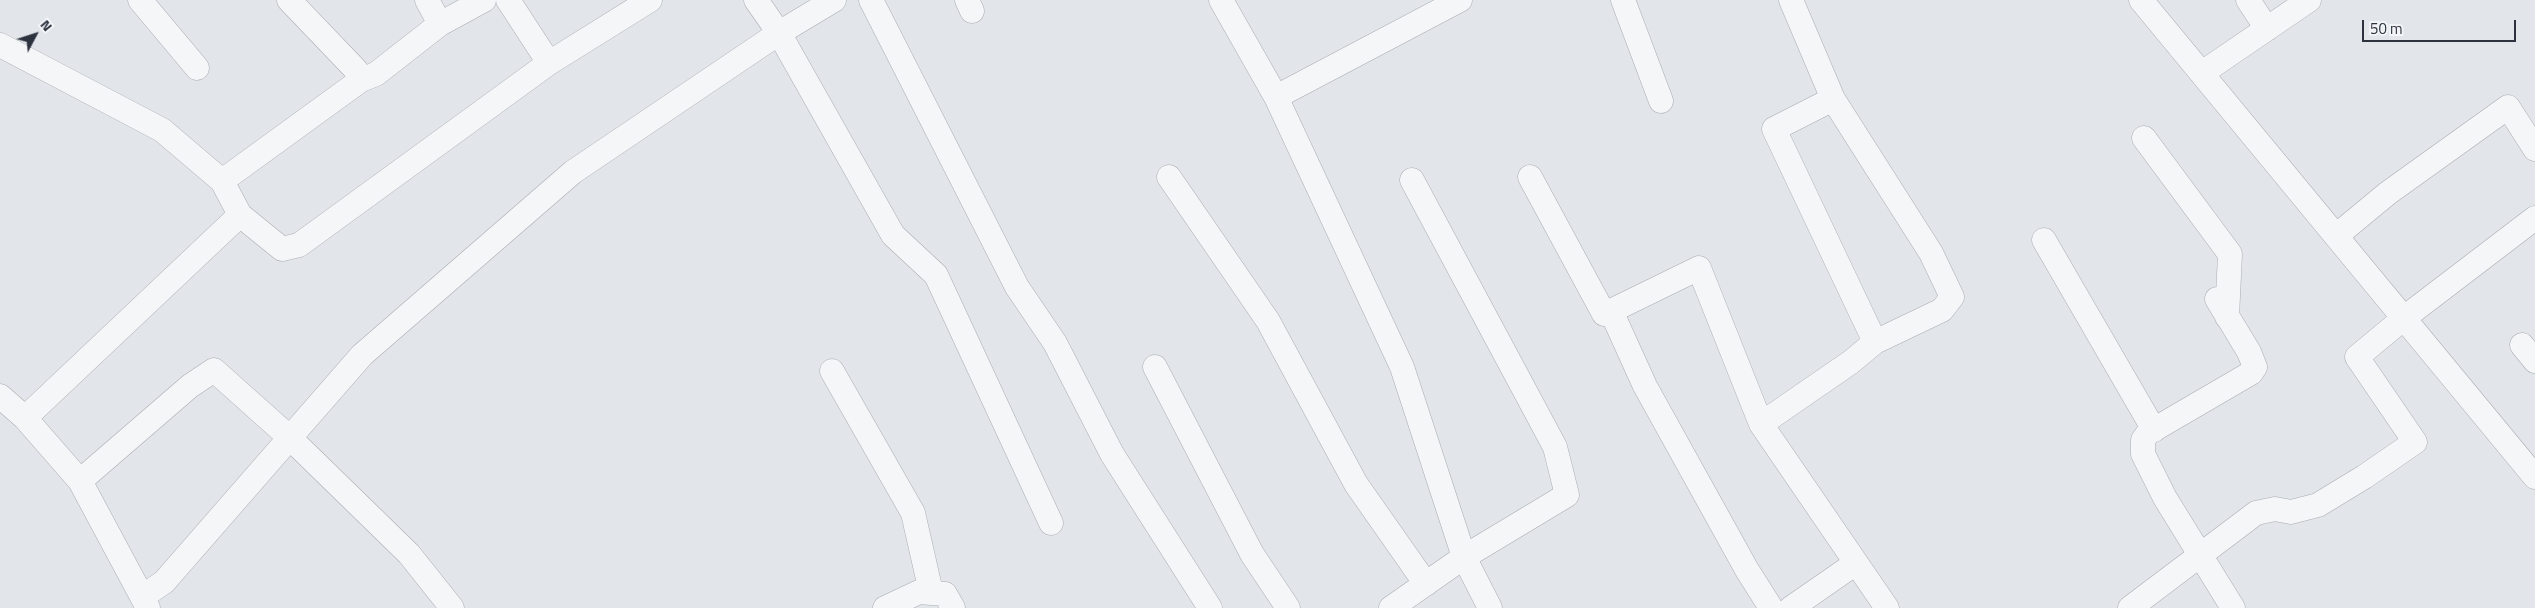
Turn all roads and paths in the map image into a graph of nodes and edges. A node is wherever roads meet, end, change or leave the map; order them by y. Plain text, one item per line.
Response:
1 (140, 0) edge
2 (289, 0) edge
3 (427, 0) edge
4 (484, 0) edge
5 (508, 0) edge
6 (650, 0) edge
7 (756, 0) edge
8 (834, 0) edge
9 (871, 0) edge
10 (1221, 0) edge
11 (1460, 0) edge
12 (1623, 0) edge
13 (1791, 0) edge
14 (2141, 0) edge
15 (2248, 0) edge
16 (2309, 0) edge
17 (440, 24) junction
18 (2267, 29) junction
19 (779, 33) junction
20 (0, 45) edge
21 (549, 63) junction
22 (196, 68) dead end
23 (2202, 73) junction
24 (361, 80) junction
25 (1276, 97) junction
26 (1833, 99) junction
27 (1661, 101) dead end
28 (2144, 138) dead end
29 (2535, 149) edge
30 (1169, 177) dead end
31 (1530, 177) dead end
32 (222, 180) junction
33 (1412, 180) dead end
34 (240, 215) junction
35 (2535, 218) edge
36 (2336, 236) junction
37 (2044, 240) dead end
38 (1612, 311) junction
39 (2404, 318) junction
40 (1875, 342) junction
41 (1155, 366) dead end
42 (832, 371) dead end
43 (0, 396) edge
44 (25, 418) junction
45 (1761, 424) junction
46 (2154, 430) junction
47 (289, 437) junction
48 (2535, 477) edge
49 (80, 481) junction
50 (1051, 523) dead end
51 (2200, 555) junction
52 (1464, 557) junction
53 (1856, 564) junction
54 (1426, 584) junction
55 (931, 592) junction
56 (145, 602) edge
57 (452, 608) edge
58 (885, 608) edge
59 (953, 608) edge
60 (1210, 608) edge
61 (1288, 608) edge
62 (1391, 608) edge
63 (1490, 608) edge
64 (1771, 608) edge
65 (1791, 608) edge
66 (1887, 608) edge
67 (2130, 608) edge
68 (2233, 608) edge

1 - 22 street
2 - 24 street
3 - 17 street
4 - 17 street
5 - 21 street
6 - 21 street
7 - 19 street
8 - 19 street
9 - 60 street
10 - 25 street
11 - 25 street
12 - 27 street
13 - 26 street
14 - 23 street
15 - 18 street
16 - 18 street
17 - 24 street
18 - 23 street
19 - 47 street
19 - 50 street
20 - 32 street
21 - 34 street
23 - 36 street
24 - 32 street
25 - 52 street
26 - 40 street
26 - 40 street
28 - 46 street
29 - 36 street
30 - 54 street
31 - 38 street
32 - 34 street
33 - 52 street
34 - 44 street
35 - 39 street
36 - 39 street
37 - 46 street
38 - 45 street
38 - 64 street
39 - 48 street
39 - 51 street
40 - 45 street
41 - 61 street
42 - 55 street
43 - 44 street
44 - 49 street
45 - 53 street
46 - 51 street
47 - 49 street
47 - 56 street
47 - 57 street
49 - 56 street
51 - 67 street
51 - 68 street
52 - 54 street
52 - 63 street
53 - 65 street
53 - 66 street
54 - 62 street
55 - 58 street
55 - 59 street

